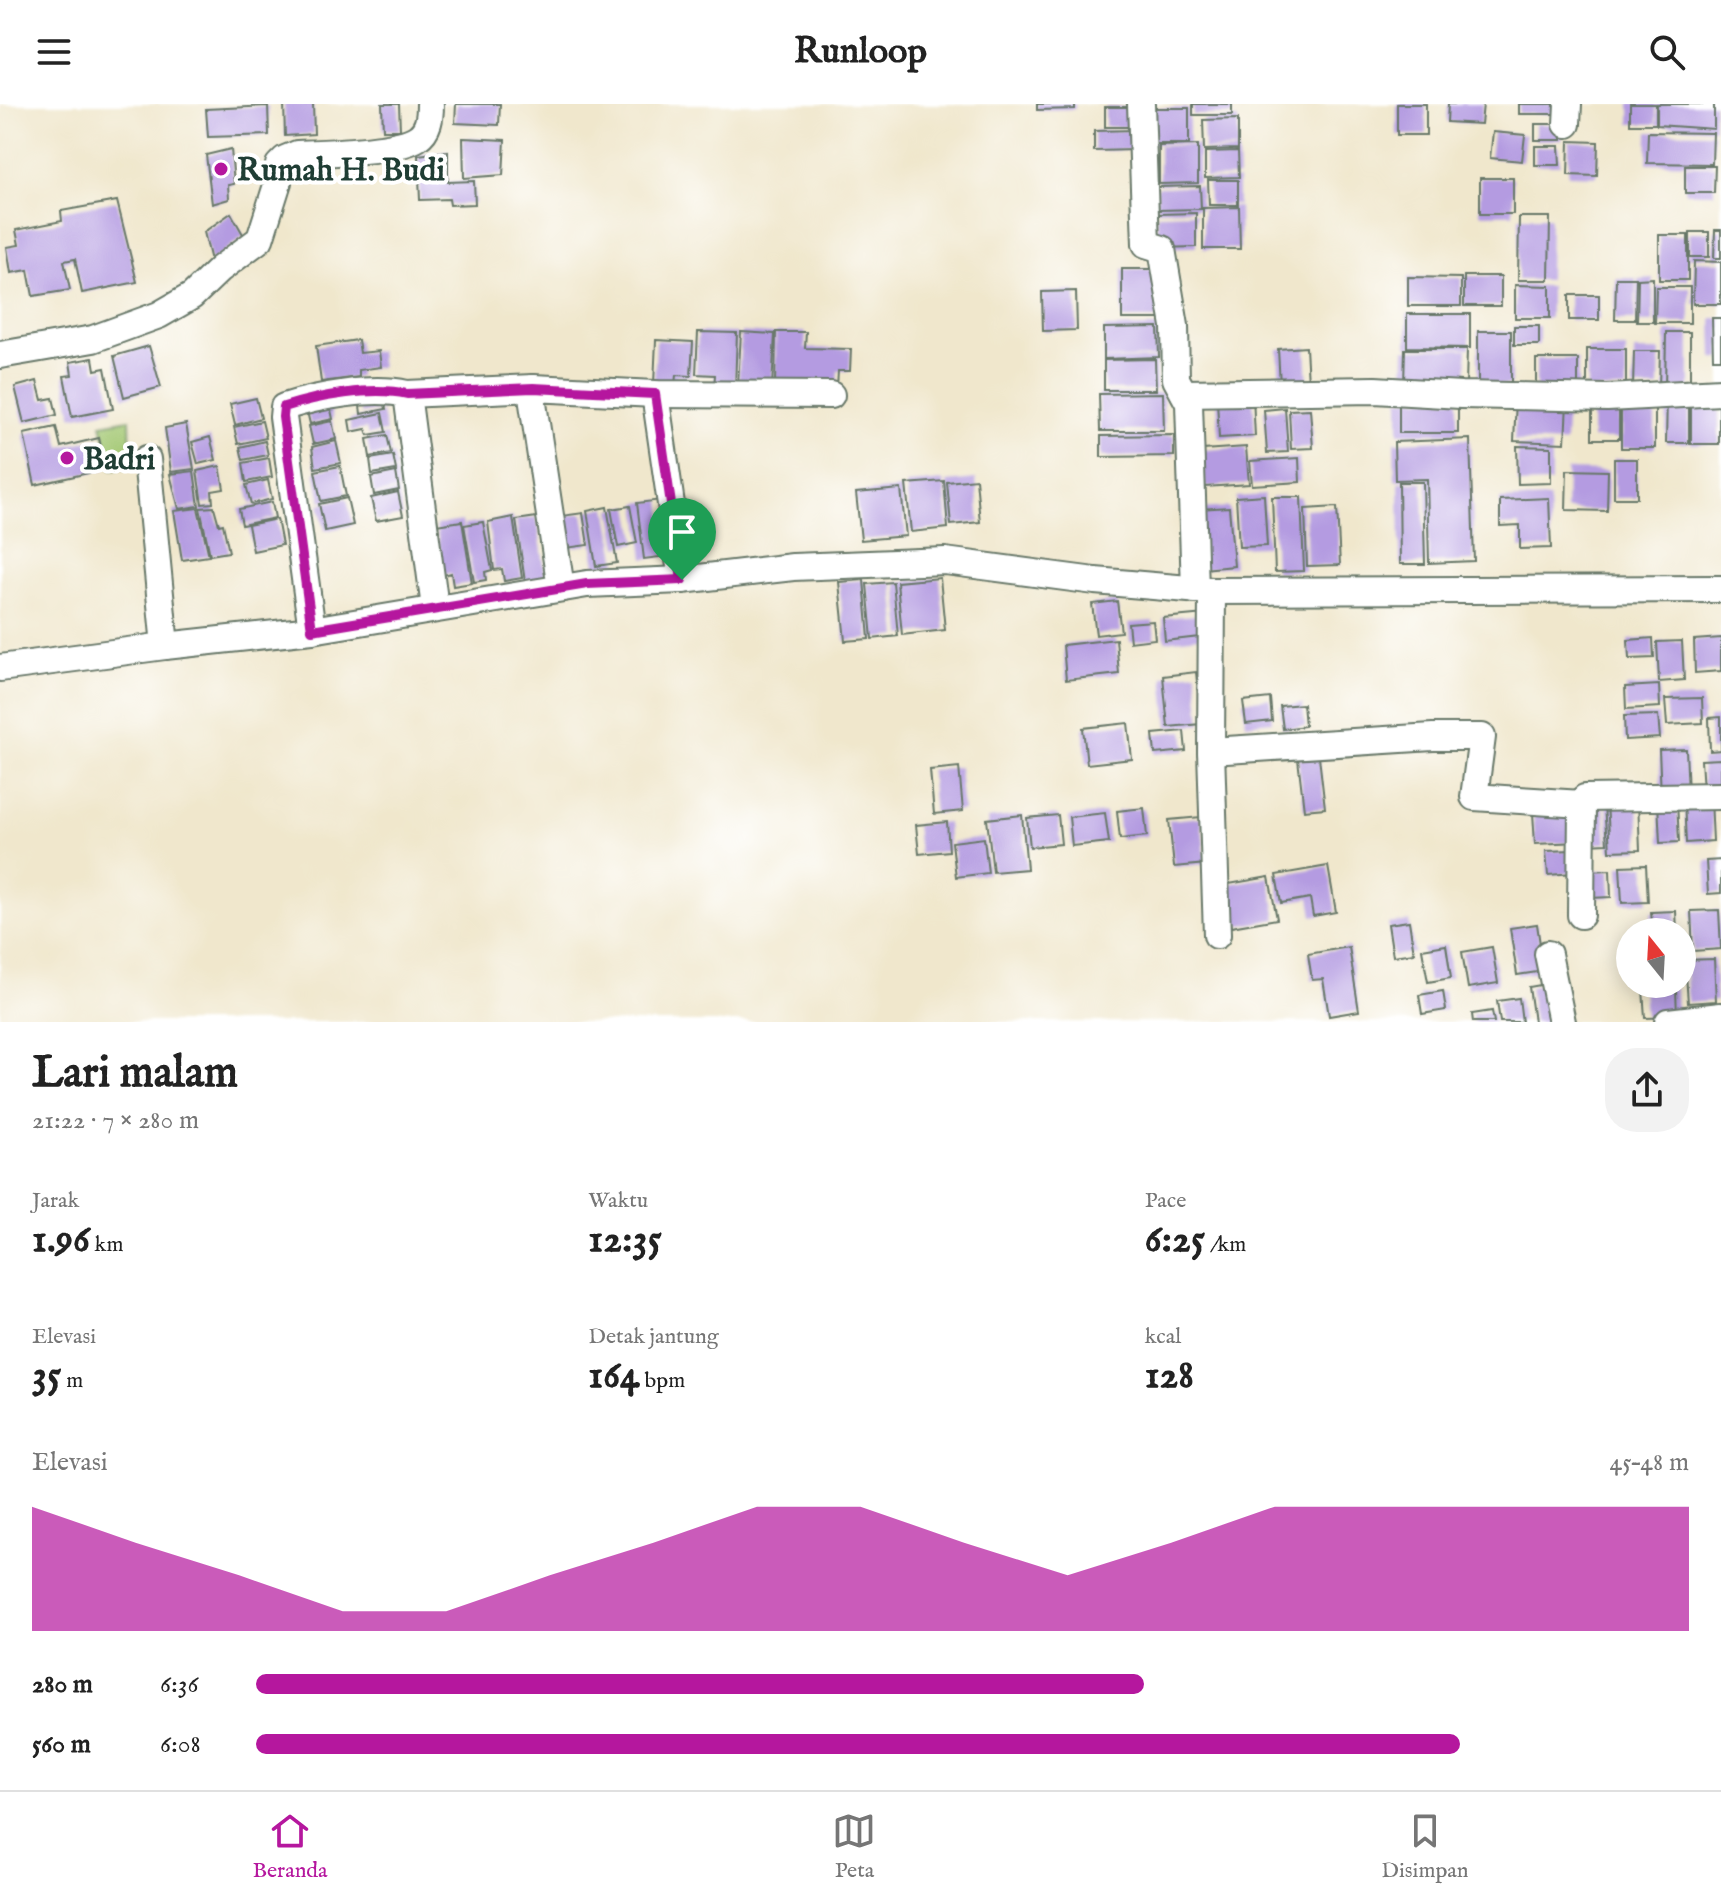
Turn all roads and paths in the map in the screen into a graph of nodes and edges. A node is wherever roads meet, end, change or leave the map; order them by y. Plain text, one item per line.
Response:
1 (430, 104) edge
2 (1141, 104) edge
3 (0, 355) edge
4 (533, 388) junction
5 (1721, 392) edge
6 (1184, 393) junction
7 (407, 394) junction
8 (655, 394) junction
9 (831, 395) dead end
10 (147, 459) dead end
11 (682, 580) junction
12 (561, 588) junction
13 (1721, 589) edge
14 (1203, 591) junction
15 (435, 608) junction
16 (312, 630) junction
17 (165, 646) junction
18 (0, 668) edge
19 (1211, 751) junction
20 (1721, 796) edge
21 (1582, 804) junction
22 (1581, 915) dead end
23 (1217, 935) dead end
24 (1548, 954) dead end
25 (1721, 1016) edge
26 (1562, 1022) edge
27 (1668, 1022) edge

1 - 3 street
2 - 6 street
4 - 7 street
4 - 8 street
4 - 12 street
5 - 6 street
6 - 14 street
7 - 15 street
7 - 16 street
8 - 9 street
8 - 11 street
10 - 17 street
11 - 12 street
11 - 14 street
12 - 15 street
13 - 14 street
14 - 19 street
15 - 16 street
16 - 17 street
17 - 18 street
19 - 21 street
19 - 23 street
20 - 21 street
21 - 22 street
24 - 26 street
25 - 27 street

